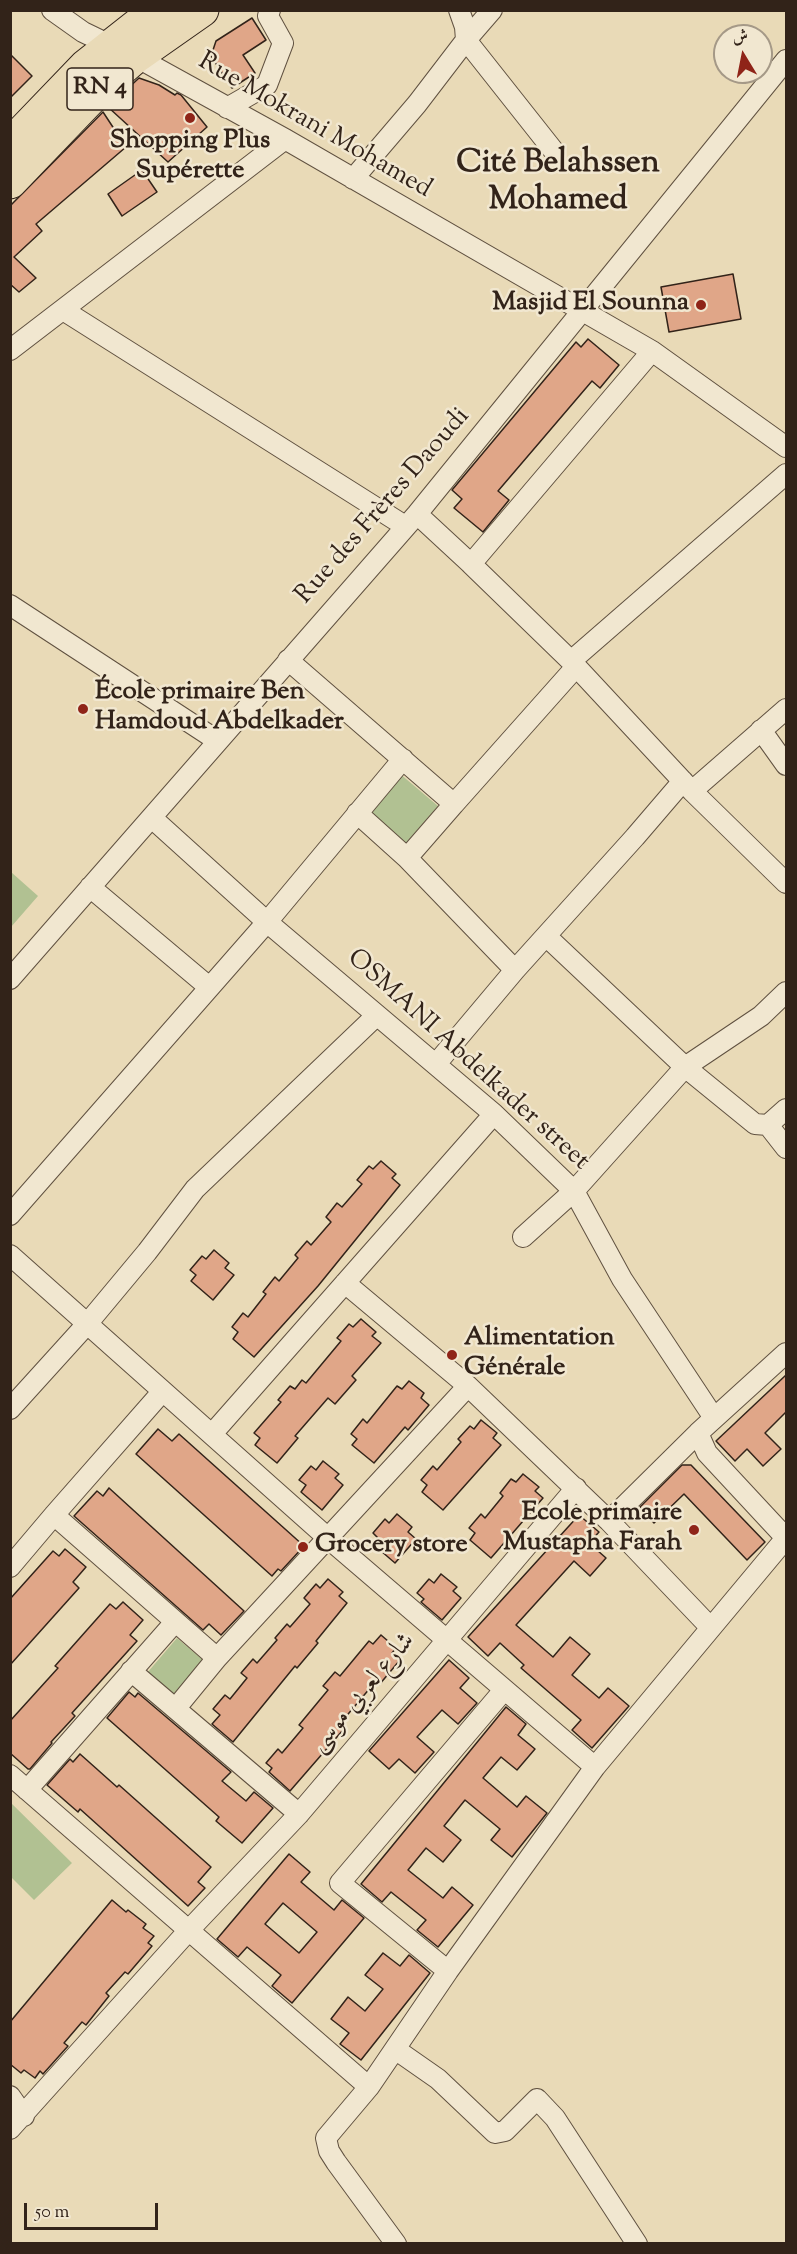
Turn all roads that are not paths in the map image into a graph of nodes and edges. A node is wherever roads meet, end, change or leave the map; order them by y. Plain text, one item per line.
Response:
1 (52, 10) edge
2 (158, 10) edge
3 (202, 10) edge
4 (270, 10) edge
5 (459, 10) edge
6 (492, 10) edge
7 (466, 40) junction
8 (132, 56) junction
9 (786, 60) edge
10 (227, 108) junction
11 (285, 139) junction
12 (10, 145) edge
13 (553, 150) dead end
14 (353, 180) junction
15 (10, 182) edge
16 (63, 310) junction
17 (583, 312) junction
18 (10, 350) edge
19 (652, 351) junction
20 (786, 447) edge
21 (786, 474) edge
22 (411, 520) junction
23 (471, 564) junction
24 (10, 604) edge
25 (288, 660) junction
26 (573, 665) junction
27 (786, 709) edge
28 (760, 730) junction
29 (218, 741) junction
30 (403, 759) junction
31 (786, 765) edge
32 (687, 786) junction
33 (453, 804) junction
34 (357, 813) junction
35 (152, 818) junction
36 (407, 858) junction
37 (786, 883) edge
38 (90, 887) junction
39 (267, 922) junction
40 (546, 936) junction
41 (515, 970) junction
42 (10, 979) edge
43 (209, 987) junction
44 (786, 992) edge
45 (377, 1015) junction
46 (436, 1064) junction
47 (685, 1067) junction
48 (786, 1109) edge
49 (494, 1114) junction
50 (768, 1125) junction
51 (786, 1148) edge
52 (574, 1191) junction
53 (10, 1215) edge
54 (523, 1237) dead end
55 (10, 1255) edge
56 (345, 1283) junction
57 (87, 1324) junction
58 (786, 1353) edge
59 (468, 1386) junction
60 (162, 1392) junction
61 (10, 1409) edge
62 (714, 1418) junction
63 (698, 1433) junction
64 (212, 1434) junction
65 (576, 1488) junction
66 (54, 1515) junction
67 (609, 1521) junction
68 (786, 1538) edge
69 (329, 1539) junction
70 (10, 1567) edge
71 (175, 1622) junction
72 (711, 1627) junction
73 (445, 1640) junction
74 (218, 1658) junction
75 (131, 1671) junction
76 (504, 1690) junction
77 (176, 1708) junction
78 (595, 1767) junction
79 (10, 1775) edge
80 (27, 1790) junction
81 (299, 1814) junction
82 (189, 1930) junction
83 (448, 1971) junction
84 (395, 2049) junction
85 (369, 2087) junction
86 (10, 2096) edge
87 (17, 2123) edge
88 (396, 2244) edge
89 (637, 2244) edge

1 - 8 street, Rue Mokrani Mohamed
2 - 8 highway, RN 4
3 - 8 highway, RN 4
4 - 10 street
5 - 7 street
6 - 7 street
7 - 13 street
7 - 14 street
8 - 10 street, Rue Mokrani Mohamed
8 - 12 highway, RN 4
8 - 15 highway, RN 4
9 - 17 street, Rue des Frères Daoudi
10 - 11 street, Rue Mokrani Mohamed
11 - 14 street, Rue Mokrani Mohamed
11 - 16 street
14 - 17 street, Rue Mokrani Mohamed
16 - 18 street
16 - 22 street
17 - 19 street, Rue Mokrani Mohamed
17 - 22 street, Rue des Frères Daoudi
19 - 20 street, Rue Mokrani Mohamed
19 - 23 street
21 - 26 street
22 - 23 street
22 - 25 street, Rue des Frères Daoudi
23 - 26 street
24 - 29 street
25 - 29 street, Rue des Frères Daoudi
25 - 30 street
26 - 32 street
26 - 33 street
27 - 28 street
28 - 31 street
28 - 32 street
29 - 35 street, Rue des Frères Daoudi
30 - 33 street
30 - 34 street
32 - 37 street
32 - 40 street
33 - 36 street
34 - 36 street
34 - 39 street
35 - 38 street, Rue des Frères Daoudi
35 - 39 street, OSMANI Abdelkader street
36 - 41 street
38 - 42 street, Rue des Frères Daoudi
38 - 43 street
39 - 43 street
39 - 45 street, OSMANI Abdelkader street
40 - 41 street
40 - 47 street
41 - 46 street
43 - 53 street
44 - 47 street
45 - 46 street, OSMANI Abdelkader street
45 - 57 street
46 - 49 street, OSMANI Abdelkader street
47 - 50 street
47 - 52 street
48 - 50 street
49 - 52 street, OSMANI Abdelkader street
49 - 56 street
50 - 51 street
52 - 54 street
52 - 62 street, OSMANI Abdelkader street
55 - 57 street
56 - 59 street
56 - 64 street
57 - 60 street
57 - 61 street
58 - 62 street
59 - 65 street
59 - 69 street
60 - 64 street
60 - 66 street
62 - 63 street
63 - 67 street
63 - 68 street
64 - 69 street
65 - 67 street
65 - 73 street, شارع لعربي موسى
66 - 70 street
66 - 71 street
67 - 72 street
68 - 72 street
69 - 73 street
69 - 74 street
71 - 74 street
71 - 75 street
72 - 78 street
73 - 76 street
73 - 81 street, شارع لعربي موسى
74 - 77 street
75 - 77 street
75 - 80 street
76 - 78 street
76 - 83 street
77 - 81 street
78 - 83 street
79 - 80 street
80 - 82 street
81 - 82 street, شارع لعربي موسى
82 - 85 street
82 - 87 street, شارع لعربي موسى
83 - 84 street
84 - 85 street
84 - 89 street
85 - 88 street
86 - 87 street

